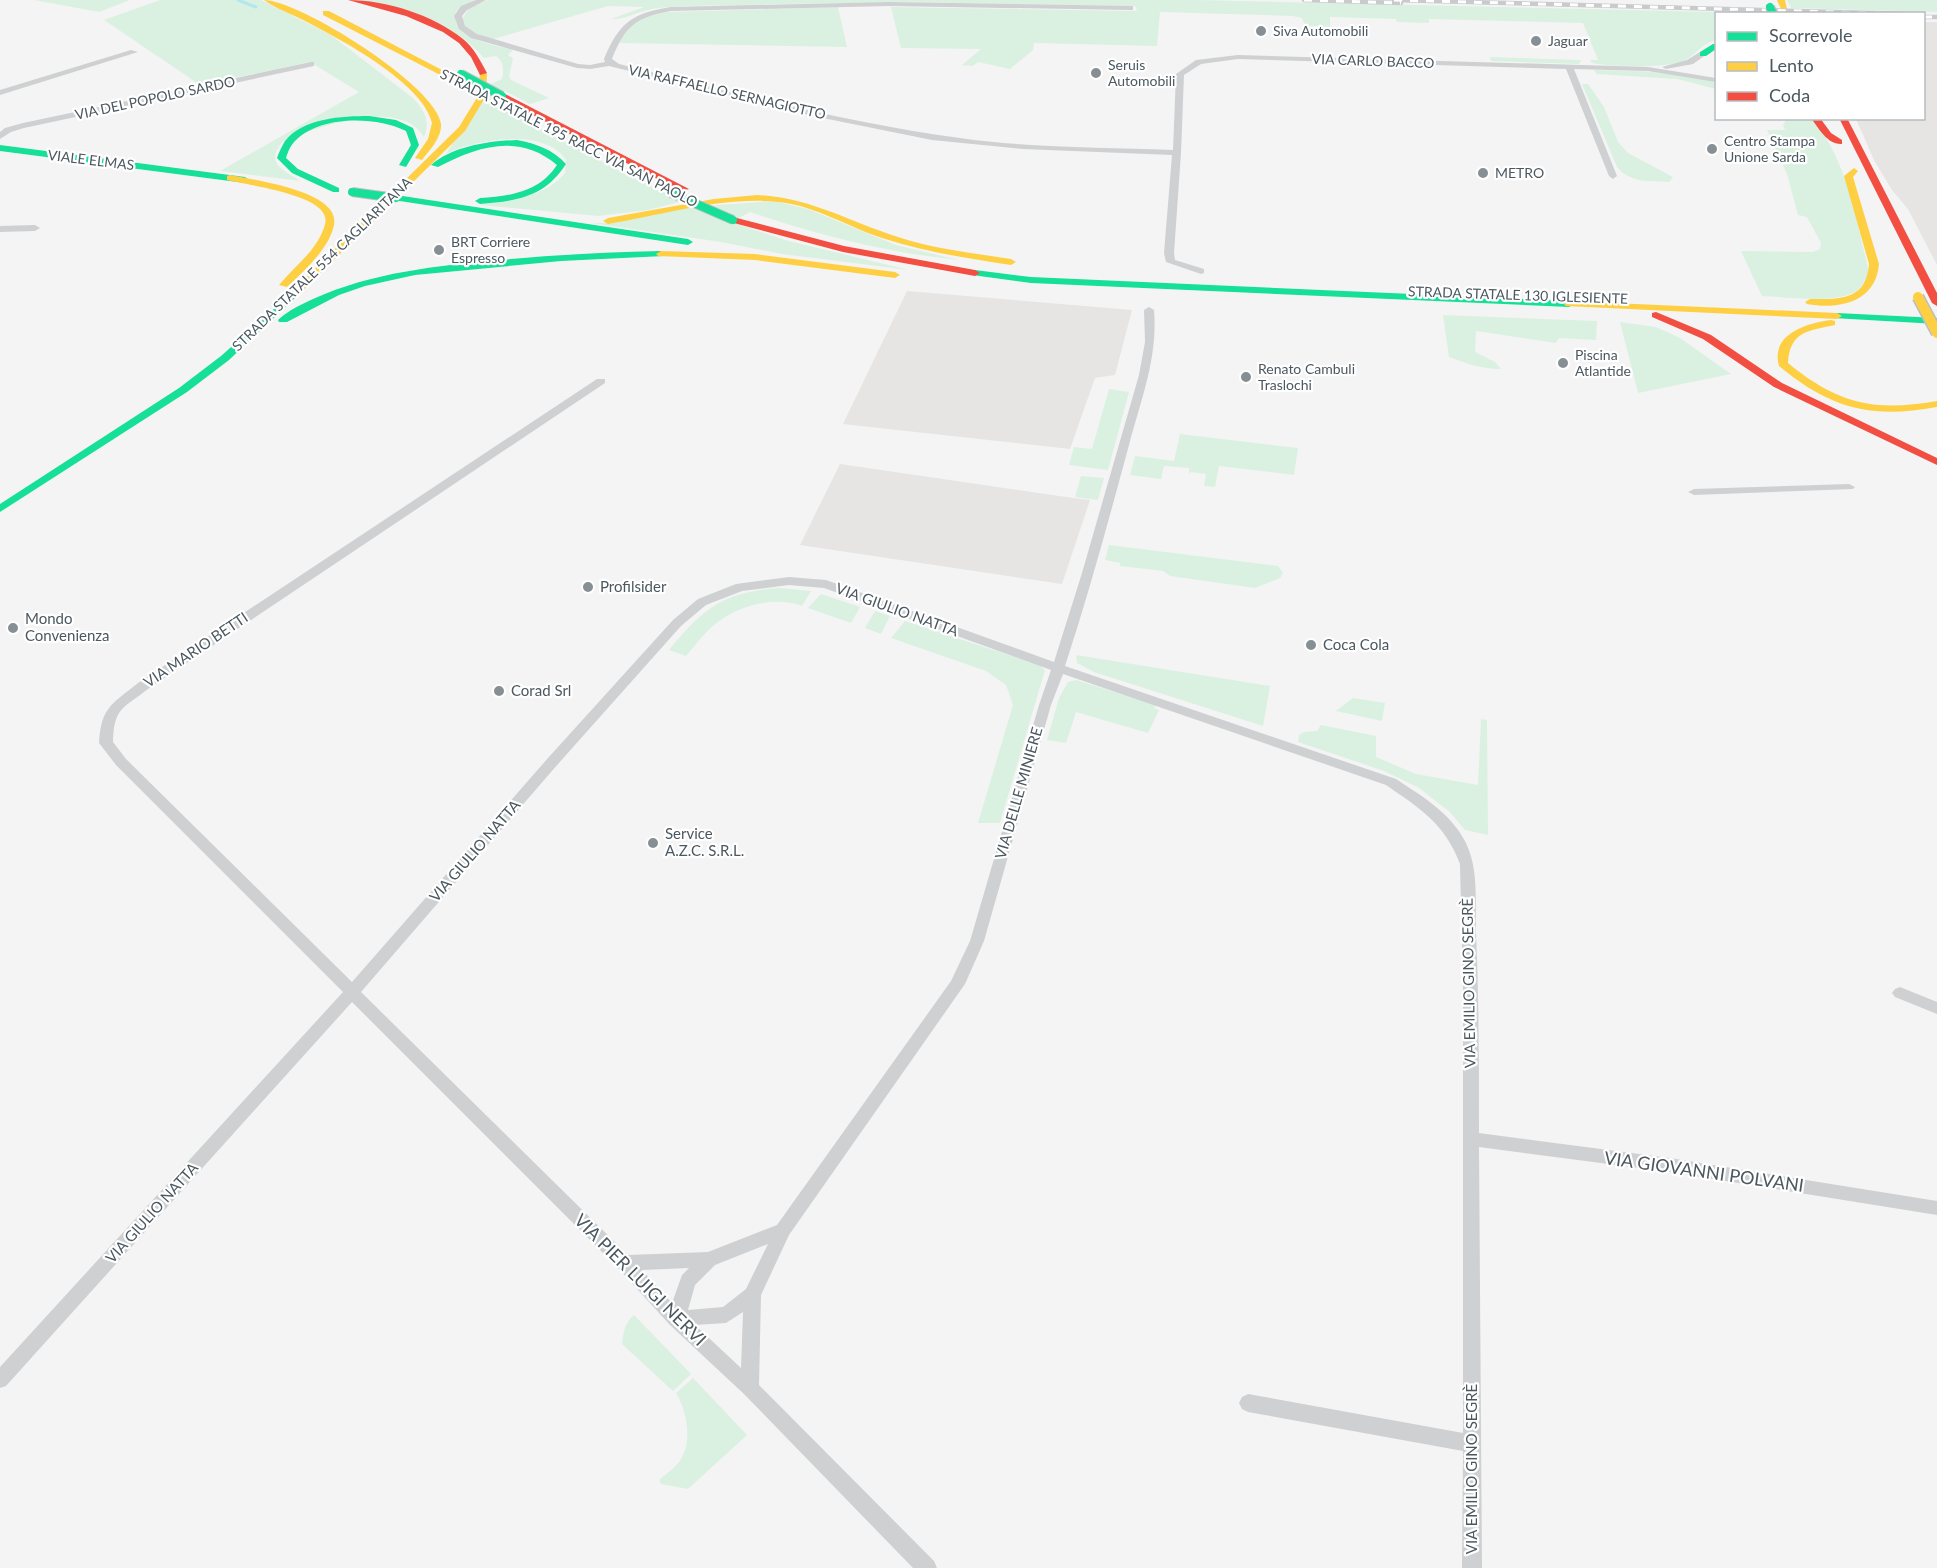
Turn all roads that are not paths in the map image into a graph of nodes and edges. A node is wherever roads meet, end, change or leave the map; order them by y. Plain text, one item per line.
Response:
1 (268, 0) edge
2 (293, 0) edge
3 (352, 0) edge
4 (482, 0) edge
5 (321, 3) dead end
6 (1130, 8) dead end
7 (1715, 47) edge
8 (134, 52) dead end
9 (610, 63) junction
10 (1704, 63) junction
11 (311, 64) dead end
12 (1569, 67) junction
13 (1648, 69) junction
14 (461, 78) junction
15 (1715, 78) edge
16 (1715, 79) edge
17 (0, 93) edge
18 (1817, 120) edge
19 (1829, 120) edge
20 (1843, 120) edge
21 (1854, 120) edge
22 (0, 136) edge
23 (0, 148) edge
24 (1177, 153) junction
25 (1848, 154) junction
26 (427, 156) junction
27 (1869, 170) junction
28 (1613, 176) dead end
29 (230, 178) junction
30 (408, 181) junction
31 (391, 186) junction
32 (336, 190) junction
33 (427, 200) junction
34 (452, 206) junction
35 (1872, 207) dead end
36 (557, 220) junction
37 (591, 226) junction
38 (1882, 226) dead end
39 (35, 228) dead end
40 (0, 229) edge
41 (1024, 264) dead end
42 (1047, 267) dead end
43 (1201, 271) dead end
44 (915, 274) junction
45 (1937, 274) edge
46 (1102, 280) junction
47 (1936, 300) edge
48 (1723, 303) junction
49 (1601, 305) junction
50 (1149, 310) dead end
51 (1937, 313) edge
52 (1903, 320) junction
53 (1937, 321) edge
54 (1937, 333) edge
55 (240, 334) junction
56 (601, 381) dead end
57 (183, 390) junction
58 (1937, 404) edge
59 (1937, 462) edge
60 (1849, 487) dead end
61 (1694, 492) dead end
62 (0, 499) edge
63 (0, 509) edge
64 (1059, 668) junction
65 (352, 992) junction
66 (1900, 993) dead end
67 (1937, 1008) edge
68 (1471, 1140) junction
69 (1937, 1208) edge
70 (783, 1230) junction
71 (709, 1260) junction
72 (624, 1263) junction
73 (752, 1295) junction
74 (676, 1319) junction
75 (0, 1380) edge
76 (750, 1388) junction
77 (1248, 1403) dead end
78 (1472, 1444) junction
79 (927, 1568) edge
80 (1472, 1568) edge

1 - 26 main road
2 - 14 main road, STRADA STATALE 195 RACC VIA SAN PAOLO
3 - 26 main road
4 - 9 street
5 - 14 main road, STRADA STATALE 195 RACC VIA SAN PAOLO
6 - 9 street, VIA RAFFAELLO SERNAGIOTTO
7 - 10 main road
8 - 17 street
9 - 24 street, VIA RAFFAELLO SERNAGIOTTO
10 - 13 street
10 - 15 street
11 - 22 street, VIA DEL POPOLO SARDO
12 - 13 street, VIA CARLO BACCO
12 - 24 street, VIA CARLO BACCO
12 - 28 street
13 - 16 street
14 - 46 main road, STRADA STATALE 195 RACC VIA SAN PAOLO
18 - 25 main road
19 - 25 main road
20 - 25 main road
21 - 25 main road
23 - 29 main road, VIALE ELMAS
24 - 43 street
25 - 27 main road
25 - 35 main road
25 - 48 main road
26 - 30 main road, STRADA STATALE 554 CAGLIARITANA
26 - 31 main road, STRADA STATALE 554 CAGLIARITANA
27 - 45 main road
27 - 47 main road
29 - 32 main road
29 - 55 main road
30 - 33 main road
30 - 57 main road, STRADA STATALE 554 CAGLIARITANA
31 - 32 main road, bridge
31 - 32 main road
31 - 33 main road
31 - 55 main road, STRADA STATALE 554 CAGLIARITANA
33 - 34 main road
34 - 36 main road
34 - 37 main road
36 - 37 main road
36 - 41 main road
37 - 44 main road
38 - 54 main road, bridge
39 - 40 street
42 - 46 main road
44 - 46 main road
44 - 57 main road
46 - 48 main road, STRADA STATALE 130 IGLESIENTE
46 - 49 main road, STRADA STATALE 130 IGLESIENTE
48 - 51 main road, STRADA STATALE 130 IGLESIENTE
49 - 52 main road, STRADA STATALE 130 IGLESIENTE
49 - 59 main road
50 - 64 street, VIA DELLE MINIERE
52 - 53 main road, STRADA STATALE 130 IGLESIENTE
52 - 58 main road
55 - 62 main road, STRADA STATALE 554 CAGLIARITANA
56 - 65 street, VIA MARIO BETTI
57 - 63 main road, STRADA STATALE 554 CAGLIARITANA
60 - 61 street
64 - 65 street, VIA GIULIO NATTA
64 - 68 street, VIA EMILIO GINO SEGRÈ
64 - 70 street, VIA DELLE MINIERE
65 - 72 street, VIA PIER LUIGI NERVI
65 - 75 street, VIA GIULIO NATTA
66 - 67 street
68 - 69 street, VIA GIOVANNI POLVANI
68 - 78 street, VIA EMILIO GINO SEGRÈ
70 - 71 street
70 - 73 street, VIA DELLE MINIERE
71 - 72 street
71 - 74 street
72 - 74 street, VIA PIER LUIGI NERVI
73 - 74 street, VIA DELLE MINIERE
73 - 76 street, VIA DELLE MINIERE
74 - 76 street, VIA PIER LUIGI NERVI
76 - 79 street, VIA PIER LUIGI NERVI
77 - 78 street
78 - 80 street, VIA EMILIO GINO SEGRÈ

